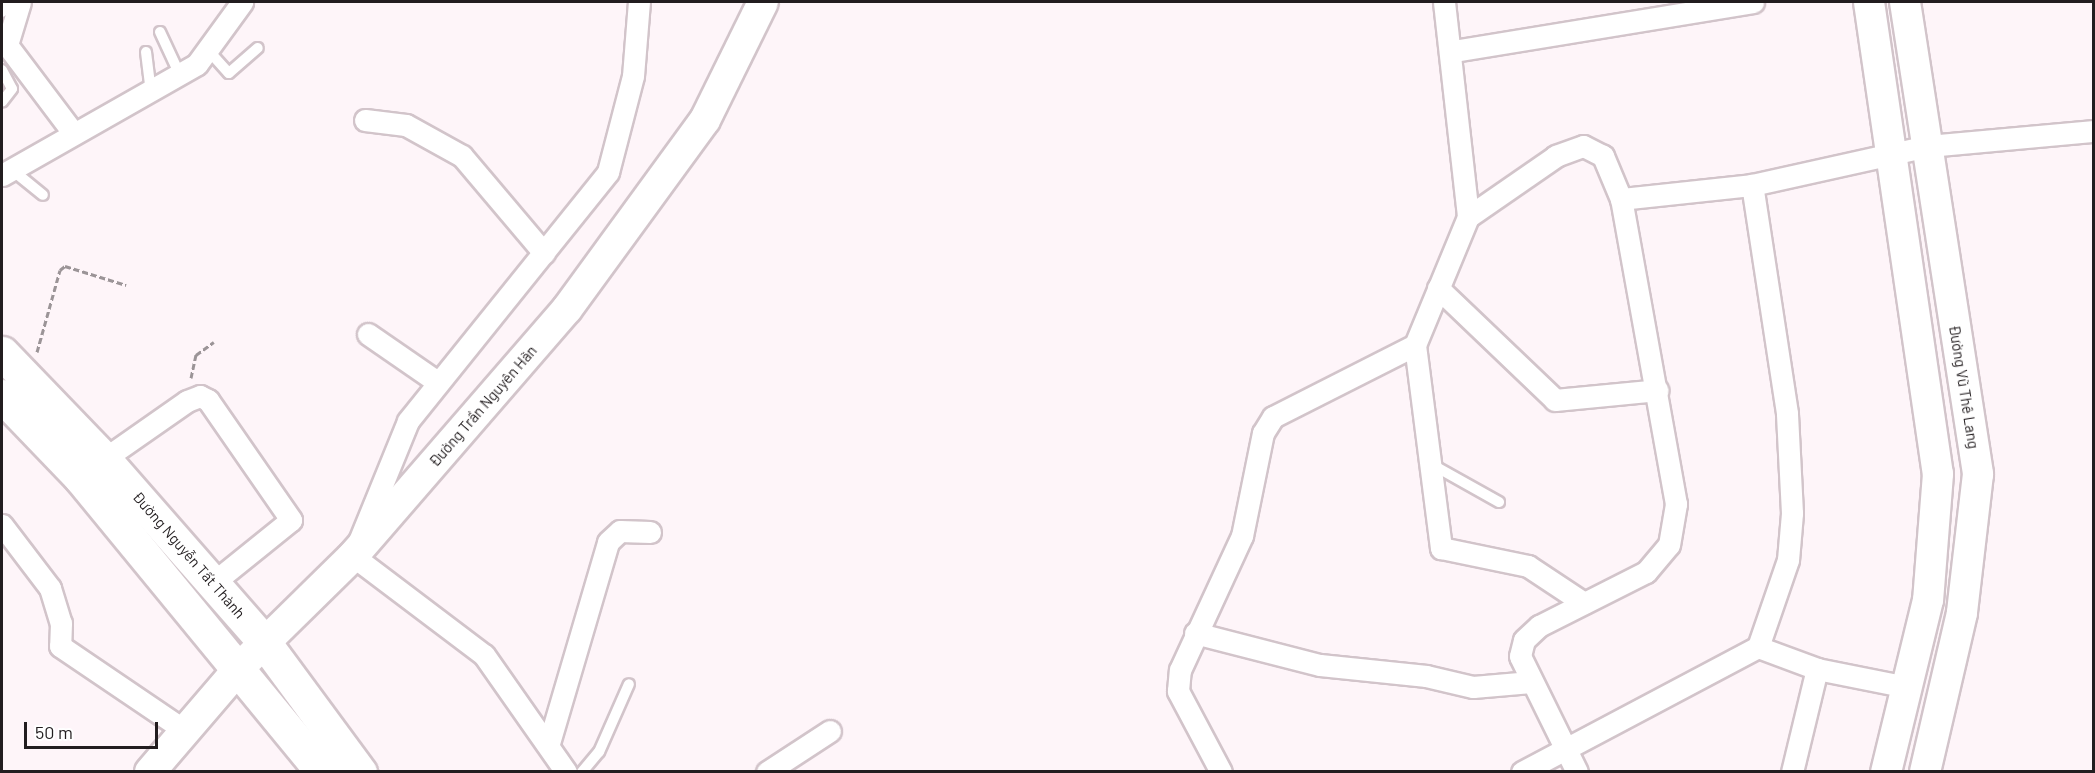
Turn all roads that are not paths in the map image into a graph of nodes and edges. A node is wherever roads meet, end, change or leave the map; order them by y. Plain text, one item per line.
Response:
1 (6, 2) edge
2 (21, 2) edge
3 (242, 2) edge
4 (639, 2) edge
5 (763, 2) edge
6 (1444, 2) edge
7 (1753, 2) edge
8 (1869, 2) edge
9 (1905, 2) edge
10 (2, 12) edge
11 (160, 32) dead end
12 (258, 48) dead end
13 (208, 50) junction
14 (1454, 51) junction
15 (146, 52) dead end
16 (2, 70) edge
17 (180, 75) junction
18 (152, 90) junction
19 (2, 102) edge
20 (365, 120) dead end
21 (2094, 131) edge
22 (74, 134) junction
23 (1928, 146) junction
24 (1892, 154) junction
25 (6, 172) edge
26 (1752, 185) junction
27 (43, 195) dead end
28 (1621, 200) junction
29 (1468, 217) junction
30 (544, 253) junction
31 (1438, 288) junction
32 (368, 334) dead end
33 (1415, 345) junction
34 (8, 374) edge
35 (436, 381) junction
36 (1658, 390) junction
37 (104, 459) junction
38 (1431, 464) junction
39 (1499, 502) dead end
40 (2, 525) edge
41 (650, 532) dead end
42 (353, 556) junction
43 (213, 584) junction
44 (1584, 603) junction
45 (1195, 633) junction
46 (264, 642) junction
47 (1758, 647) junction
48 (240, 667) junction
49 (1817, 669) junction
50 (1531, 682) junction
51 (629, 684) dead end
52 (1907, 687) junction
53 (184, 730) junction
54 (830, 731) dead end
55 (549, 743) junction
56 (1567, 749) junction
57 (150, 771) edge
58 (322, 771) edge
59 (360, 771) edge
60 (566, 771) edge
61 (582, 771) edge
62 (767, 771) edge
63 (1221, 771) edge
64 (1522, 771) edge
65 (1577, 771) edge
66 (1792, 771) edge
67 (1886, 771) edge
68 (1924, 771) edge

1 - 10 lane
2 - 22 street
3 - 13 street
4 - 30 street
5 - 42 street, Đường Trần Nguyên Hãn
6 - 14 street
7 - 14 street
8 - 24 street
9 - 23 street, Đường Vũ Thê Lang
11 - 17 lane
12 - 13 lane
13 - 17 street
14 - 29 street
15 - 18 lane
16 - 19 lane
17 - 18 street
18 - 22 street
20 - 30 street
21 - 23 street
22 - 25 street
23 - 24 street
23 - 68 street, Đường Vũ Thê Lang
24 - 26 street
24 - 52 street
25 - 27 lane
26 - 28 street
26 - 47 street
28 - 29 street
28 - 36 street
29 - 31 street
30 - 35 street
31 - 33 street
31 - 36 street
32 - 35 street
33 - 38 street
33 - 45 street
34 - 37 main road, Đường Nguyễn Tất Thành
34 - 48 main road
35 - 42 street
36 - 44 street
37 - 43 main road, Đường Nguyễn Tất Thành
37 - 43 street
38 - 39 lane
38 - 44 street
40 - 53 street
41 - 55 street
42 - 46 street, Đường Trần Nguyên Hãn
42 - 55 street
43 - 46 main road, Đường Nguyễn Tất Thành
44 - 50 street
45 - 50 street
45 - 63 street
46 - 48 street, Đường Trần Nguyên Hãn
46 - 59 main road, Đường Nguyễn Tất Thành
47 - 49 street
47 - 56 street
48 - 53 street, Đường Trần Nguyên Hãn
48 - 58 main road
49 - 52 street
49 - 66 street
50 - 56 street
51 - 61 lane
52 - 67 street
53 - 57 street, Đường Trần Nguyên Hãn
54 - 62 street
55 - 60 street
56 - 64 street
56 - 65 street

